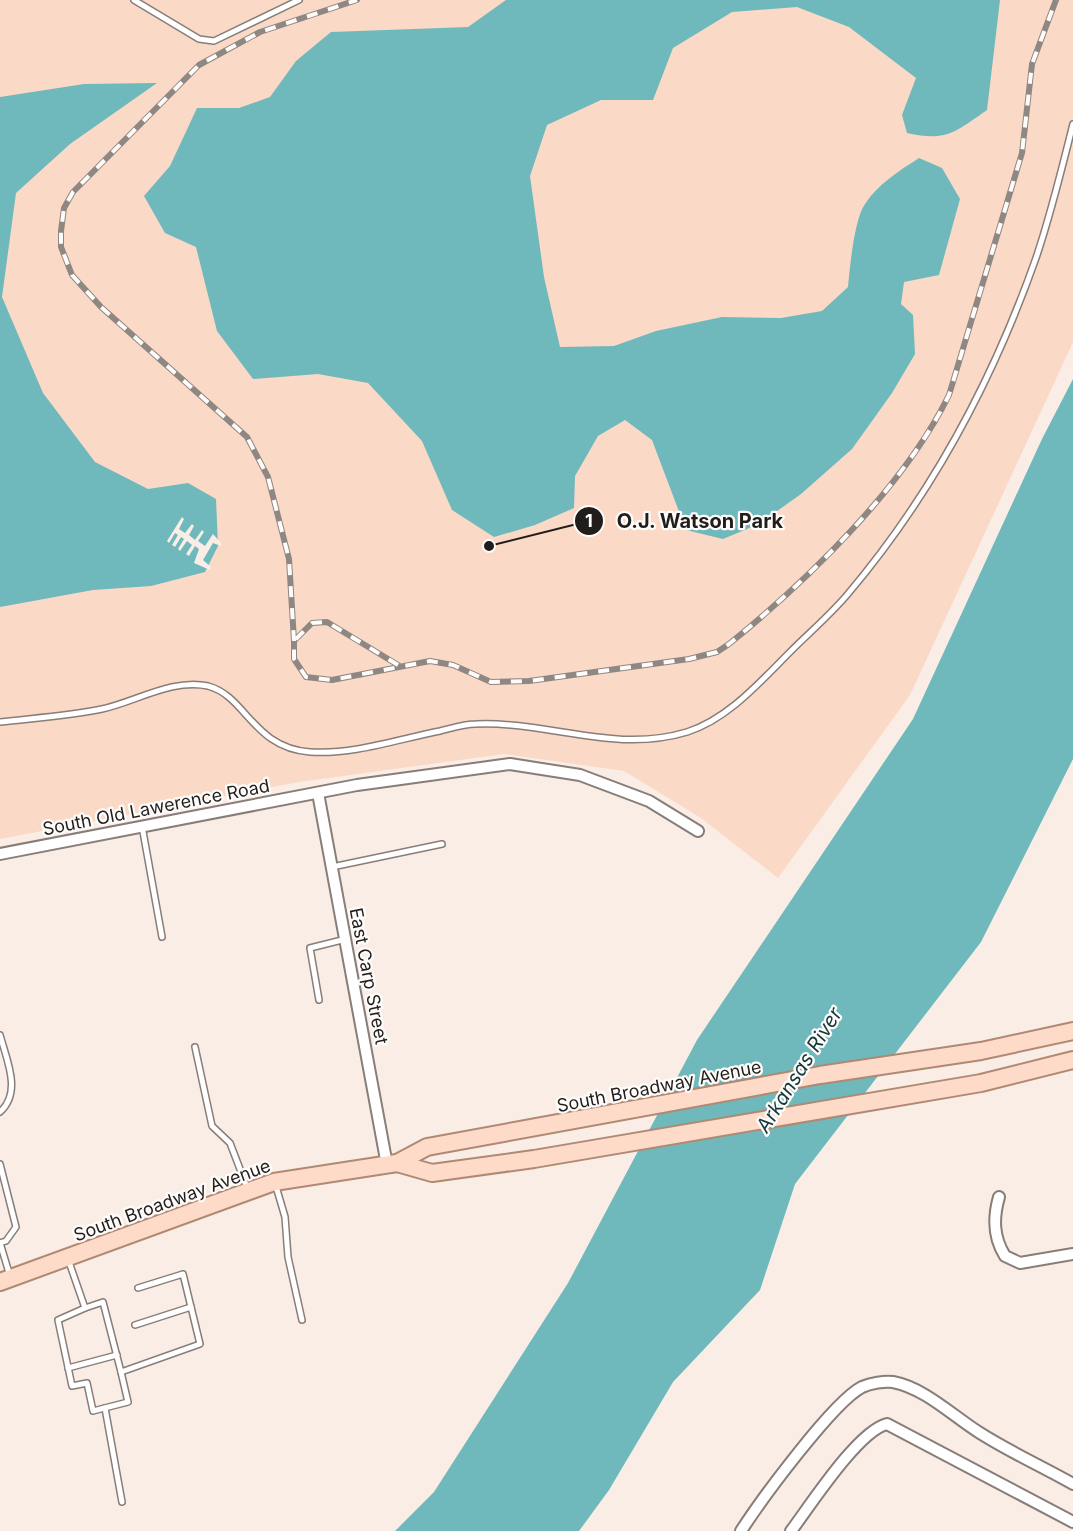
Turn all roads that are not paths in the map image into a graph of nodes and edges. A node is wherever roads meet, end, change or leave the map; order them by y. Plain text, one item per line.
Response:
1 (134, 0) edge
2 (299, 0) edge
3 (1073, 124) edge
4 (0, 722) edge
5 (318, 793) junction
6 (142, 826) junction
7 (698, 831) dead end
8 (442, 844) dead end
9 (0, 855) edge
10 (332, 867) junction
11 (162, 937) dead end
12 (346, 939) junction
13 (319, 1000) dead end
14 (1073, 1031) edge
15 (0, 1035) edge
16 (195, 1047) dead end
17 (1073, 1060) edge
18 (0, 1112) edge
19 (0, 1164) edge
20 (392, 1164) junction
21 (274, 1182) junction
22 (249, 1191) junction
23 (999, 1197) dead end
24 (0, 1243) edge
25 (1073, 1254) edge
26 (68, 1258) junction
27 (6, 1280) edge
28 (138, 1288) dead end
29 (191, 1307) junction
30 (85, 1308) junction
31 (302, 1320) dead end
32 (135, 1325) dead end
33 (117, 1355) junction
34 (68, 1368) junction
35 (121, 1372) junction
36 (105, 1408) junction
37 (1073, 1484) edge
38 (122, 1502) dead end
39 (1073, 1522) edge
40 (741, 1531) edge
41 (791, 1531) edge

1 - 2 lane
3 - 4 lane
5 - 6 street, South Old Lawerence Road
5 - 7 street, South Old Lawerence Road
5 - 10 street, East Carp Street
6 - 9 street, South Old Lawerence Road
6 - 11 lane
8 - 10 lane
10 - 12 street, East Carp Street
12 - 13 lane
12 - 20 street, East Carp Street
14 - 20 main road, South Broadway Avenue
15 - 18 lane
16 - 22 lane
17 - 20 main road, South Broadway Avenue
19 - 24 lane
20 - 21 main road, South Broadway Avenue
21 - 22 main road, South Broadway Avenue
21 - 31 lane
22 - 26 main road, South Broadway Avenue
23 - 25 street
24 - 27 lane
26 - 27 main road, South Broadway Avenue
26 - 30 lane
28 - 29 lane
29 - 32 lane
29 - 35 lane
30 - 33 lane
30 - 34 lane
33 - 34 lane
33 - 35 lane
34 - 36 lane
35 - 36 lane
36 - 38 lane
37 - 40 street
39 - 41 street

